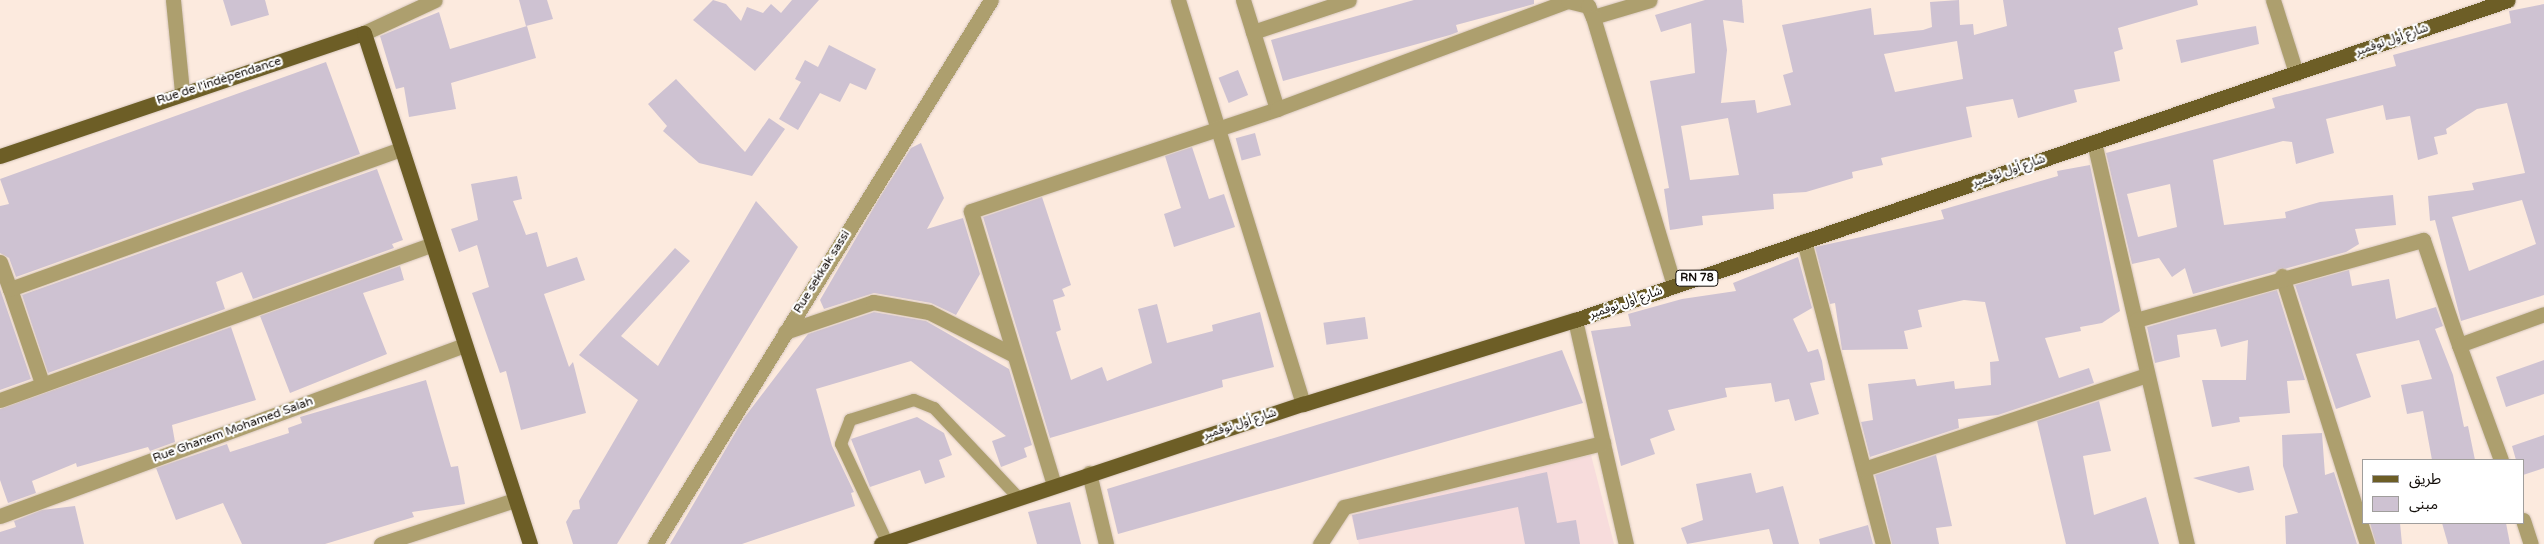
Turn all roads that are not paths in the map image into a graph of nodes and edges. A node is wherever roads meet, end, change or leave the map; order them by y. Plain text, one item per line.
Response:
1 (173, 0) edge
2 (435, 0) edge
3 (991, 0) edge
4 (1178, 0) edge
5 (1244, 0) edge
6 (1349, 0) edge
7 (1650, 0) edge
8 (2273, 0) edge
9 (2508, 0) edge
10 (2472, 6) edge
11 (1593, 17) junction
12 (1253, 32) junction
13 (364, 33) junction
14 (2296, 72) junction
15 (182, 92) junction
16 (1278, 109) junction
17 (1217, 129) junction
18 (2094, 142) junction
19 (402, 150) junction
20 (0, 156) edge
21 (1804, 242) junction
22 (433, 244) junction
23 (0, 262) edge
24 (2282, 276) junction
25 (1674, 286) junction
26 (10, 289) junction
27 (2544, 314) edge
28 (1576, 320) junction
29 (2136, 320) junction
30 (785, 332) junction
31 (465, 345) junction
32 (2459, 346) junction
33 (1014, 356) junction
34 (2147, 375) junction
35 (42, 383) junction
36 (0, 400) edge
37 (1303, 404) junction
38 (1603, 443) junction
39 (2501, 459) edge
40 (1864, 469) junction
41 (1089, 473) junction
42 (1054, 485) junction
43 (1018, 497) junction
44 (515, 500) junction
45 (0, 516) edge
46 (2524, 523) edge
47 (884, 543) edge
48 (381, 544) edge
49 (530, 544) edge
50 (655, 544) edge
51 (1106, 544) edge
52 (1320, 544) edge
53 (1626, 544) edge
54 (1883, 544) edge
55 (2187, 544) edge
56 (2367, 544) edge
57 (2531, 544) edge

1 - 15 street
2 - 13 street, Rue de l'indépendance
3 - 30 street, Rue sekkak sassi
4 - 17 street
5 - 12 street
6 - 12 street
7 - 11 street
8 - 14 street
9 - 10 main road, شارع أول نوفمبر / RN 78
10 - 14 main road, شارع أول نوفمبر / RN 78
11 - 16 street
11 - 25 street
12 - 16 street
13 - 15 main road, Rue de l'indépendance
13 - 19 main road
14 - 18 main road, شارع أول نوفمبر / RN 78
15 - 20 main road, Rue de l'indépendance
16 - 17 street
17 - 33 street
17 - 37 street
18 - 21 main road, شارع أول نوفمبر / RN 78
18 - 29 street
19 - 22 main road
19 - 26 street
21 - 25 main road, شارع أول نوفمبر / RN 78
21 - 40 street
22 - 31 main road
22 - 35 street
23 - 26 street
24 - 29 street
24 - 32 street
24 - 56 street
25 - 28 main road, شارع أول نوفمبر / RN 78
26 - 35 street
27 - 32 street
28 - 37 main road, شارع أول نوفمبر / RN 78
28 - 38 street
29 - 34 street
30 - 33 street
30 - 50 street, Rue sekkak sassi
31 - 44 main road
31 - 45 street, Rue Ghanem Mohamed Salah
32 - 39 street
33 - 42 street
34 - 40 street
34 - 55 street
35 - 36 street
37 - 41 main road, شارع أول نوفمبر / RN 78
38 - 52 street
38 - 53 street
40 - 54 street
41 - 42 main road, شارع أول نوفمبر / RN 78
41 - 51 street
42 - 43 main road, شارع أول نوفمبر / RN 78
43 - 47 main road, شارع أول نوفمبر / RN 78
43 - 47 lane
44 - 48 street
44 - 49 main road
46 - 57 street

